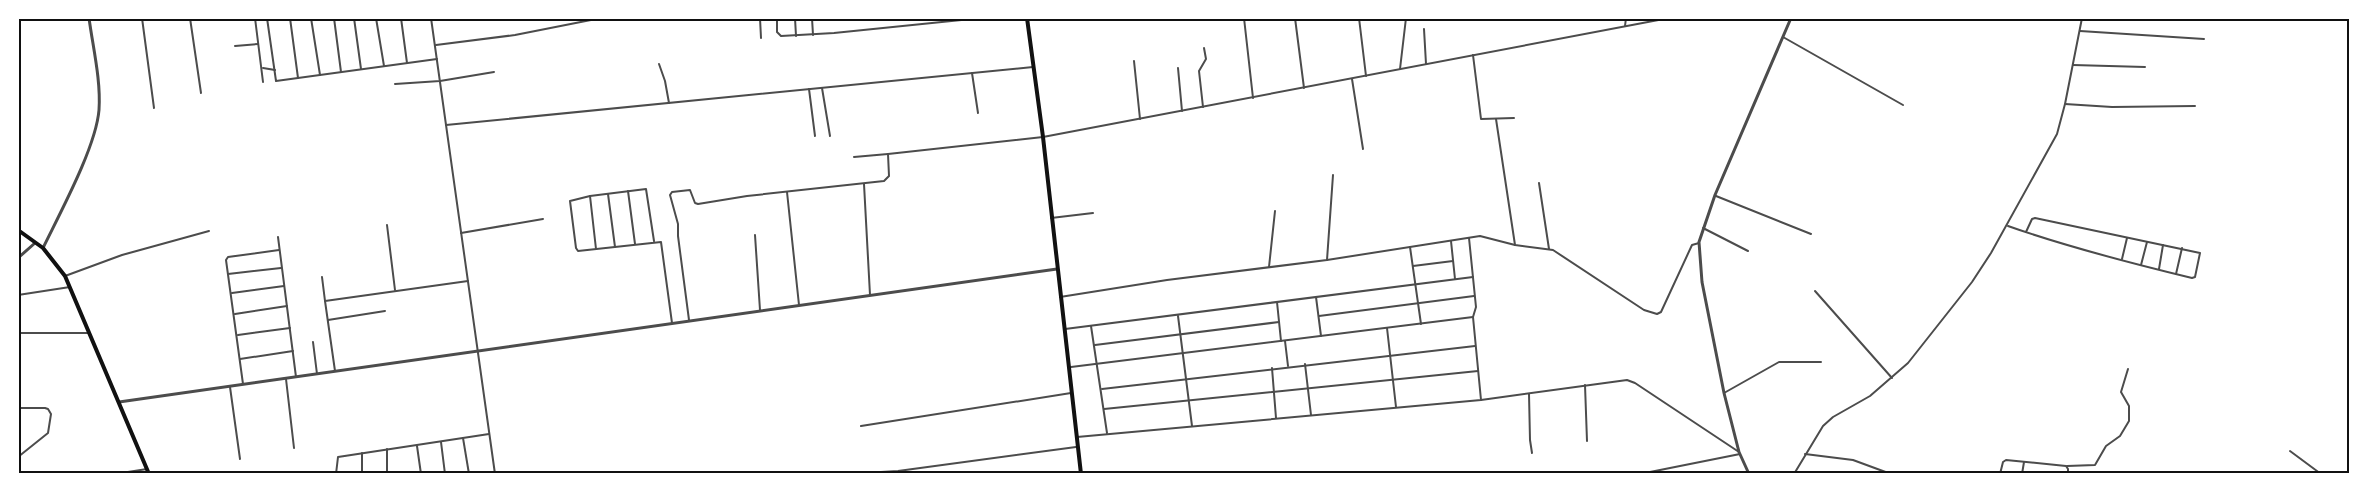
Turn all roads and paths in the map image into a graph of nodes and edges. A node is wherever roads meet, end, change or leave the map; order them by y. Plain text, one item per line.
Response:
1 (89, 18) edge
2 (142, 18) edge
3 (190, 18) edge
4 (255, 18) edge
5 (267, 18) edge
6 (290, 18) edge
7 (311, 18) edge
8 (334, 18) edge
9 (354, 18) edge
10 (376, 18) edge
11 (401, 18) edge
12 (431, 18) edge
13 (601, 18) edge
14 (760, 18) edge
15 (777, 18) edge
16 (795, 18) edge
17 (812, 18) edge
18 (981, 18) edge
19 (1027, 18) edge
20 (1244, 18) edge
21 (1295, 18) edge
22 (1359, 18) edge
23 (1406, 18) edge
24 (1626, 18) edge
25 (1669, 18) edge
26 (1791, 18) edge
27 (2082, 18) edge
28 (1625, 26) junction
29 (1424, 29) dead end
30 (2080, 31) junction
31 (813, 35) junction
32 (796, 36) junction
33 (1783, 37) junction
34 (761, 38) dead end
35 (2205, 39) dead end
36 (258, 44) junction
37 (435, 45) junction
38 (235, 46) dead end
39 (1204, 48) dead end
40 (1473, 55) junction
41 (437, 59) junction
42 (1134, 61) dead end
43 (407, 63) junction
44 (659, 64) dead end
45 (1426, 64) junction
46 (2073, 65) junction
47 (384, 66) junction
48 (1033, 67) junction
49 (2145, 67) dead end
50 (261, 68) junction
51 (1178, 68) dead end
52 (1400, 69) junction
53 (275, 70) junction
54 (362, 70) junction
55 (341, 72) junction
56 (494, 72) dead end
57 (972, 73) junction
58 (320, 75) junction
59 (1366, 76) junction
60 (298, 78) junction
61 (1352, 79) junction
62 (440, 81) junction
63 (263, 82) dead end
64 (395, 84) dead end
65 (822, 87) junction
66 (1304, 88) junction
67 (809, 89) junction
68 (201, 93) dead end
69 (1253, 98) junction
70 (669, 102) junction
71 (2065, 104) junction
72 (1903, 105) dead end
73 (2195, 106) dead end
74 (1203, 107) junction
75 (154, 108) dead end
76 (1182, 111) junction
77 (978, 113) dead end
78 (1514, 118) dead end
79 (1140, 119) junction
80 (1496, 119) junction
81 (446, 125) junction
82 (815, 136) dead end
83 (830, 136) dead end
84 (1043, 137) junction
85 (1363, 149) dead end
86 (888, 154) junction
87 (854, 157) dead end
88 (1333, 175) dead end
89 (1539, 183) dead end
90 (864, 184) junction
91 (628, 191) junction
92 (787, 192) junction
93 (608, 194) junction
94 (1715, 195) junction
95 (590, 196) junction
96 (1275, 211) dead end
97 (1093, 213) dead end
98 (1051, 218) junction
99 (543, 219) dead end
100 (387, 225) dead end
101 (2008, 226) junction
102 (1703, 228) junction
103 (18, 230) edge
104 (209, 231) dead end
105 (2026, 232) junction
106 (461, 233) junction
107 (1810, 234) dead end
108 (755, 235) dead end
109 (278, 237) dead end
110 (1469, 238) junction
111 (2127, 238) junction
112 (654, 241) junction
113 (1450, 241) junction
114 (36, 242) junction
115 (2146, 242) junction
116 (1700, 243) junction
117 (635, 244) junction
118 (1515, 245) junction
119 (2163, 245) junction
120 (615, 247) junction
121 (1410, 247) junction
122 (43, 248) junction
123 (2182, 248) junction
124 (596, 249) junction
125 (1549, 249) junction
126 (279, 250) junction
127 (1748, 251) dead end
128 (18, 258) edge
129 (1327, 260) junction
130 (2121, 260) junction
131 (1453, 261) junction
132 (2141, 265) junction
133 (1413, 266) junction
134 (1269, 267) junction
135 (281, 268) junction
136 (1057, 269) junction
137 (2159, 270) junction
138 (228, 274) junction
139 (2176, 274) junction
140 (65, 276) junction
141 (322, 277) dead end
142 (1473, 277) junction
143 (1455, 279) junction
144 (468, 281) junction
145 (1415, 285) junction
146 (284, 286) junction
147 (70, 287) junction
148 (395, 290) junction
149 (1815, 291) dead end
150 (232, 293) junction
151 (18, 295) edge
152 (870, 295) junction
153 (1475, 296) junction
154 (1060, 297) junction
155 (1316, 297) junction
156 (325, 301) junction
157 (1277, 302) junction
158 (1418, 303) junction
159 (799, 305) junction
160 (287, 306) junction
161 (760, 310) junction
162 (385, 311) dead end
163 (235, 314) junction
164 (1178, 315) junction
165 (1319, 316) junction
166 (1473, 317) junction
167 (328, 320) junction
168 (689, 320) junction
169 (672, 322) junction
170 (1279, 322) junction
171 (1421, 324) junction
172 (1091, 326) junction
173 (290, 328) junction
174 (1387, 328) junction
175 (1064, 329) junction
176 (18, 333) edge
177 (90, 333) junction
178 (1180, 334) junction
179 (238, 335) junction
180 (1321, 336) junction
181 (1283, 341) junction
182 (313, 342) dead end
183 (1095, 345) junction
184 (1475, 346) junction
185 (293, 351) junction
186 (476, 351) junction
187 (1183, 353) junction
188 (1390, 354) junction
189 (240, 359) junction
190 (1821, 362) dead end
191 (1098, 364) junction
192 (1305, 364) junction
193 (1288, 366) junction
194 (1068, 367) junction
195 (1272, 368) junction
196 (2128, 369) dead end
197 (335, 371) junction
198 (1478, 371) junction
199 (317, 374) junction
200 (296, 377) junction
201 (1186, 378) junction
202 (1892, 378) junction
203 (285, 379) junction
204 (1393, 379) junction
205 (243, 385) junction
206 (1586, 385) junction
207 (230, 387) junction
208 (1102, 388) junction
209 (1308, 388) junction
210 (1274, 392) junction
211 (1071, 393) junction
212 (1724, 393) junction
213 (1529, 394) junction
214 (1189, 400) junction
215 (1481, 400) junction
216 (119, 402) junction
217 (1396, 407) junction
218 (18, 408) edge
219 (1104, 409) junction
220 (1311, 415) junction
221 (1276, 418) junction
222 (861, 426) dead end
223 (1192, 426) junction
224 (489, 434) junction
225 (1107, 434) junction
226 (1077, 437) junction
227 (463, 438) junction
228 (1587, 441) dead end
229 (441, 442) junction
230 (417, 446) junction
231 (1078, 447) junction
232 (294, 448) dead end
233 (387, 449) junction
234 (2290, 451) dead end
235 (362, 453) junction
236 (1532, 453) dead end
237 (1740, 453) junction
238 (1805, 454) junction
239 (18, 457) edge
240 (240, 459) dead end
241 (2024, 462) junction
242 (2067, 466) junction
243 (148, 471) edge
244 (115, 474) edge
245 (336, 474) edge
246 (362, 474) edge
247 (387, 474) edge
248 (421, 474) edge
249 (446, 474) edge
250 (469, 474) edge
251 (495, 474) edge
252 (847, 474) edge
253 (1081, 474) edge
254 (1640, 474) edge
255 (1749, 474) edge
256 (1794, 474) edge
257 (1892, 474) edge
258 (2000, 474) edge
259 (2022, 474) edge
260 (2067, 474) edge
261 (2321, 474) edge

1 - 122 street
2 - 75 street
3 - 68 street
4 - 36 street
5 - 53 street
6 - 60 street
7 - 58 street
8 - 55 street
9 - 54 street
10 - 47 street
11 - 43 street
12 - 37 street
13 - 37 street
14 - 34 street
15 - 32 street
16 - 32 street
17 - 31 street
18 - 31 street
19 - 48 main road
20 - 69 street
21 - 66 street
22 - 59 street
23 - 52 street
24 - 28 street
25 - 28 street
26 - 33 street
27 - 30 street
28 - 40 street
29 - 45 street
30 - 35 street
30 - 46 street
31 - 32 street
33 - 72 street
33 - 94 street
36 - 38 street
36 - 50 street
37 - 41 street
39 - 74 street
40 - 45 street
40 - 80 street
41 - 43 street
41 - 62 street
42 - 79 street
43 - 47 street
44 - 70 street
45 - 52 street
46 - 49 street
46 - 71 street
47 - 54 street
48 - 57 street
48 - 84 main road
50 - 53 street
50 - 63 street
51 - 76 street
52 - 59 street
53 - 60 street
54 - 55 street
55 - 58 street
56 - 62 street
57 - 65 street
57 - 77 street
58 - 60 street
59 - 61 street
61 - 66 street
61 - 85 street
62 - 64 street
62 - 81 street
65 - 67 street
65 - 83 street
66 - 69 street
67 - 70 street
67 - 82 street
69 - 74 street
70 - 81 street
71 - 73 street
71 - 101 street
74 - 76 street
76 - 79 street
78 - 80 street
79 - 84 street
80 - 118 street
81 - 106 street
84 - 86 street
84 - 98 main road
86 - 87 street
86 - 90 street
88 - 129 street
89 - 125 street
90 - 92 street
90 - 152 street
91 - 93 street
91 - 112 street
91 - 117 street
92 - 159 street
92 - 168 street
93 - 95 street
93 - 120 street
94 - 102 street
94 - 107 street
95 - 124 street
95 - 124 street
96 - 134 street
97 - 98 street
98 - 136 main road
99 - 106 street
100 - 148 street
101 - 105 street
101 - 202 street
102 - 116 street
102 - 127 street
103 - 114 main road
104 - 140 street
105 - 111 street
105 - 130 street
106 - 144 street
108 - 161 street
109 - 126 street
110 - 113 street
110 - 118 street
110 - 142 street
111 - 115 street
111 - 130 street
112 - 117 street
112 - 169 street
113 - 121 street
113 - 131 street
114 - 122 main road
114 - 128 street
115 - 119 street
115 - 132 street
116 - 125 street
116 - 212 street
117 - 120 street
118 - 125 street
119 - 123 street
119 - 137 street
120 - 124 street
121 - 129 street
121 - 133 street
122 - 140 main road
123 - 139 street
123 - 139 street
126 - 135 street
126 - 138 street
129 - 134 street
130 - 132 street
131 - 133 street
131 - 143 street
132 - 137 street
133 - 145 street
134 - 154 street
135 - 138 street
135 - 146 street
136 - 152 street
136 - 154 main road
137 - 139 street
138 - 150 street
140 - 147 main road
141 - 156 street
142 - 143 street
142 - 153 street
143 - 145 street
144 - 148 street
144 - 186 street
145 - 155 street
145 - 158 street
146 - 150 street
146 - 160 street
147 - 151 street
147 - 177 main road
148 - 156 street
149 - 202 street
150 - 163 street
152 - 159 street
153 - 158 street
153 - 166 street
154 - 175 main road
155 - 157 street
155 - 165 street
156 - 167 street
157 - 164 street
157 - 170 street
158 - 165 street
158 - 171 street
159 - 161 street
160 - 163 street
160 - 173 street
161 - 168 street
162 - 167 street
163 - 179 street
164 - 172 street
164 - 178 street
165 - 180 street
166 - 171 street
166 - 184 street
167 - 197 street
168 - 169 street
169 - 186 street
170 - 178 street
170 - 181 street
171 - 174 street
172 - 175 street
172 - 183 street
173 - 179 street
173 - 185 street
174 - 180 street
174 - 188 street
175 - 194 main road
176 - 177 street
177 - 216 main road
178 - 183 street
178 - 187 street
179 - 189 street
180 - 181 street
181 - 187 street
181 - 193 street
182 - 199 street
183 - 191 street
184 - 188 street
184 - 198 street
185 - 189 street
185 - 200 street
186 - 197 street
186 - 224 street
187 - 191 street
187 - 201 street
188 - 192 street
188 - 204 street
189 - 205 street
190 - 212 street
191 - 194 street
191 - 208 street
192 - 193 street
192 - 209 street
193 - 195 street
194 - 211 main road
195 - 201 street
195 - 210 street
196 - 242 street
197 - 199 street
198 - 204 street
198 - 215 street
199 - 200 street
200 - 203 street
201 - 208 street
201 - 214 street
202 - 238 street
203 - 205 street
203 - 232 street
204 - 209 street
204 - 217 street
205 - 207 street
206 - 213 street
206 - 228 street
206 - 237 street
207 - 216 street
207 - 240 street
208 - 219 street
209 - 210 street
209 - 220 street
210 - 214 street
210 - 221 street
211 - 222 street
211 - 226 main road
212 - 237 street
213 - 215 street
213 - 236 street
214 - 219 street
214 - 223 street
215 - 217 street
216 - 243 main road
217 - 220 street
218 - 239 street
219 - 225 street
220 - 221 street
221 - 223 street
223 - 225 street
224 - 227 street
224 - 251 street
225 - 226 street
226 - 231 main road
227 - 229 street
227 - 250 street
229 - 230 street
229 - 249 street
230 - 233 street
230 - 248 street
231 - 252 street
231 - 253 main road
233 - 235 street
233 - 247 street
234 - 261 street
235 - 245 street
235 - 246 street
237 - 254 street
237 - 255 street
238 - 256 street
238 - 257 street
241 - 242 street
241 - 258 street
241 - 259 street
242 - 260 street
243 - 244 street

